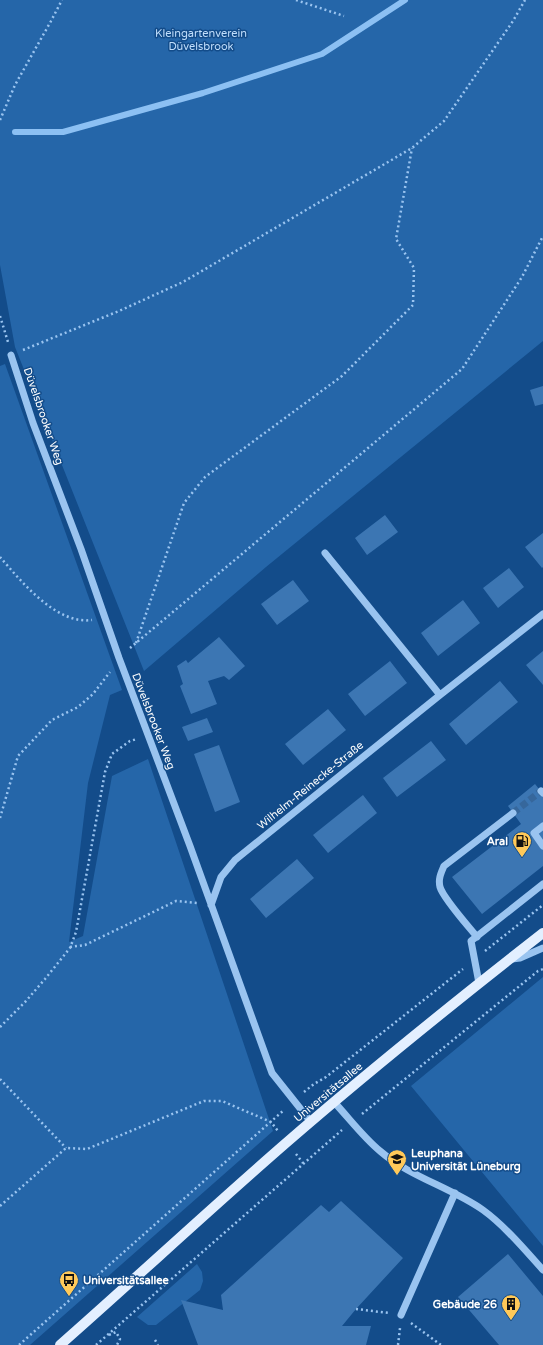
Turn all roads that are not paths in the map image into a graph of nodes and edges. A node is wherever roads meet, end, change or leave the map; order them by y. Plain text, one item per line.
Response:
1 (11, 355) road end
2 (325, 553) dead end
3 (543, 614) edge
4 (440, 696) junction
5 (513, 812) tunnel mouth
6 (543, 826) edge
7 (543, 846) edge
8 (543, 884) edge
9 (211, 905) junction
10 (543, 933) edge
11 (477, 937) junction
12 (543, 948) edge
13 (510, 959) junction
14 (479, 983) junction
15 (334, 1102) junction
16 (311, 1122) junction
17 (454, 1193) junction
18 (543, 1270) edge
19 (400, 1315) road end
20 (60, 1345) edge

1 - 9 street, Düvelsbrooker Weg
2 - 4 street
3 - 4 street, Wilhelm-Reinecke-Straße
4 - 9 street, Wilhelm-Reinecke-Straße
5 - 11 street
6 - 7 street
8 - 11 street
9 - 16 street, Düvelsbrooker Weg
10 - 13 main road, Universitätsallee
11 - 14 street
12 - 13 street, Universitätsallee
13 - 14 main road, Universitätsallee
14 - 15 main road, Universitätsallee
15 - 16 main road, Universitätsallee
15 - 17 street
16 - 20 main road, Universitätsallee
17 - 18 street
17 - 19 street

